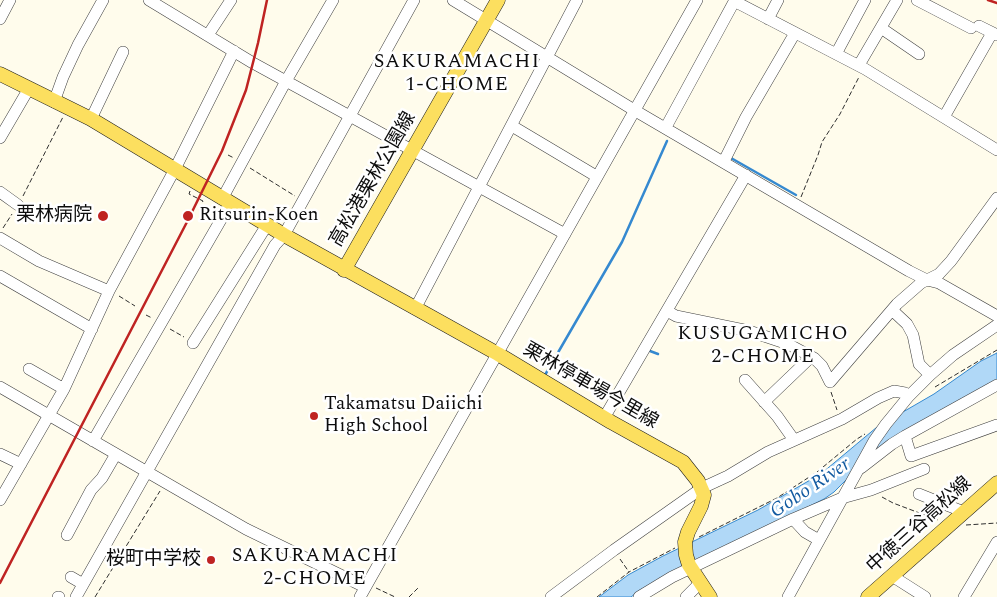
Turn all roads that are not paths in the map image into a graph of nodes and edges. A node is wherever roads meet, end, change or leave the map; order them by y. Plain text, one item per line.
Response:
1 (10, 0) edge
2 (103, 0) edge
3 (150, 0) edge
4 (232, 0) edge
5 (332, 0) edge
6 (414, 0) edge
7 (453, 0) edge
8 (498, 0) edge
9 (577, 0) edge
10 (698, 0) edge
11 (778, 0) edge
12 (865, 0) edge
13 (897, 0) edge
14 (917, 0) edge
15 (731, 2) edge
16 (0, 19) edge
17 (768, 19) junction
18 (486, 21) junction
19 (881, 28) junction
20 (795, 33) junction
21 (994, 34) edge
22 (208, 35) junction
23 (234, 51) junction
24 (123, 52) dead end
25 (836, 54) junction
26 (919, 54) dead end
27 (547, 56) junction
28 (862, 67) junction
29 (0, 74) edge
30 (286, 81) junction
31 (28, 90) junction
32 (54, 102) junction
33 (634, 110) junction
34 (350, 117) junction
35 (944, 117) junction
36 (91, 120) junction
37 (512, 126) junction
38 (666, 127) junction
39 (0, 138) edge
40 (412, 150) junction
41 (997, 150) edge
42 (729, 164) junction
43 (175, 169) junction
44 (746, 175) junction
45 (596, 176) junction
46 (479, 188) junction
47 (0, 192) edge
48 (997, 198) edge
49 (226, 201) junction
50 (18, 204) road end
51 (993, 213) edge
52 (267, 225) junction
53 (565, 234) junction
54 (284, 235) junction
55 (0, 238) edge
56 (344, 270) junction
57 (0, 276) edge
58 (927, 280) junction
59 (109, 291) junction
60 (415, 309) junction
61 (892, 310) junction
62 (667, 311) junction
63 (997, 316) edge
64 (997, 324) edge
65 (92, 330) junction
66 (193, 343) road end
67 (498, 354) junction
68 (811, 357) junction
69 (28, 369) dead end
70 (930, 375) junction
71 (745, 380) dead end
72 (997, 385) edge
73 (0, 387) edge
74 (64, 389) junction
75 (909, 396) junction
76 (764, 402) junction
77 (48, 416) junction
78 (604, 418) junction
79 (997, 425) edge
80 (905, 436) junction
81 (794, 440) junction
82 (93, 441) junction
83 (0, 454) edge
84 (116, 454) junction
85 (21, 464) junction
86 (924, 469) dead end
87 (147, 472) junction
88 (856, 473) junction
89 (997, 483) edge
90 (702, 488) junction
91 (919, 494) dead end
92 (842, 498) junction
93 (0, 500) edge
94 (964, 512) junction
95 (793, 519) junction
96 (67, 535) dead end
97 (819, 540) junction
98 (997, 542) edge
99 (690, 567) junction
100 (892, 576) junction
101 (70, 577) dead end
102 (700, 583) junction
103 (83, 584) junction
104 (364, 589) edge
105 (76, 597) edge
106 (551, 597) edge
107 (639, 597) edge
108 (686, 597) edge
109 (710, 597) edge
110 (788, 597) edge
111 (868, 597) edge
112 (925, 597) edge
113 (964, 597) edge

1 - 16 street
2 - 32 street
3 - 22 street
4 - 22 street
5 - 30 street
6 - 34 street
7 - 18 street
8 - 18 main road, 高松港栗林公園線
9 - 27 street
10 - 33 street
11 - 17 street
12 - 25 street
13 - 19 street
14 - 21 street
15 - 17 street
15 - 38 street
17 - 20 street
18 - 27 street
18 - 40 main road, 高松港栗林公園線
19 - 26 street
19 - 28 street
20 - 25 street
20 - 42 street
21 - 35 street
22 - 23 street
23 - 30 street
23 - 43 street
24 - 36 street
25 - 28 street
27 - 33 street
27 - 37 street
28 - 35 street
29 - 31 main road, 高松港栗林公園線
30 - 34 street
30 - 49 street
31 - 32 main road, 高松港栗林公園線
31 - 39 street
32 - 36 main road, 高松港栗林公園線
33 - 38 street
33 - 45 street
34 - 40 street
34 - 54 street
35 - 41 street
36 - 43 main road, 高松港栗林公園線
37 - 45 street
37 - 46 street
38 - 42 street
40 - 46 street
40 - 56 main road, 高松港栗林公園線
42 - 44 street
43 - 49 main road, 高松港栗林公園線
43 - 59 street
44 - 58 street
44 - 62 street
45 - 53 street
46 - 53 street
46 - 60 street
47 - 50 street
48 - 51 street
49 - 52 main road, 高松港栗林公園線
49 - 82 street
51 - 58 street
52 - 54 main road, 高松港栗林公園線
52 - 66 street
53 - 67 street
54 - 56 main road, 高松港栗林公園線
54 - 87 street
55 - 59 street
56 - 60 main road, 栗林停車場今里線
57 - 65 street
58 - 61 street
58 - 63 street
59 - 65 street
60 - 67 main road, 栗林停車場今里線
61 - 68 street
61 - 70 street
62 - 68 street
62 - 78 street
64 - 70 street
65 - 74 street
67 - 78 main road, 栗林停車場今里線
67 - 104 street
68 - 76 street
69 - 74 street
70 - 75 street
71 - 76 street
72 - 80 street
73 - 77 street
74 - 77 street
75 - 81 street
75 - 88 street
76 - 81 street
77 - 82 street
77 - 85 street
78 - 90 main road, 栗林停車場今里線
79 - 80 street
80 - 88 street
81 - 90 street
82 - 84 street
83 - 85 street
84 - 87 street
84 - 96 street
85 - 93 street
86 - 92 street
87 - 103 street
87 - 104 street
88 - 92 street
89 - 94 main road, 中徳三谷高松線
90 - 99 main road
90 - 106 street
91 - 94 street
92 - 95 street
92 - 97 street
94 - 100 main road, 中徳三谷高松線
95 - 97 street
95 - 99 street
97 - 110 street
98 - 113 street
99 - 102 main road
99 - 107 street
100 - 111 main road, 中徳三谷高松線
100 - 112 street
101 - 103 street
102 - 108 street
102 - 109 main road
103 - 105 street

